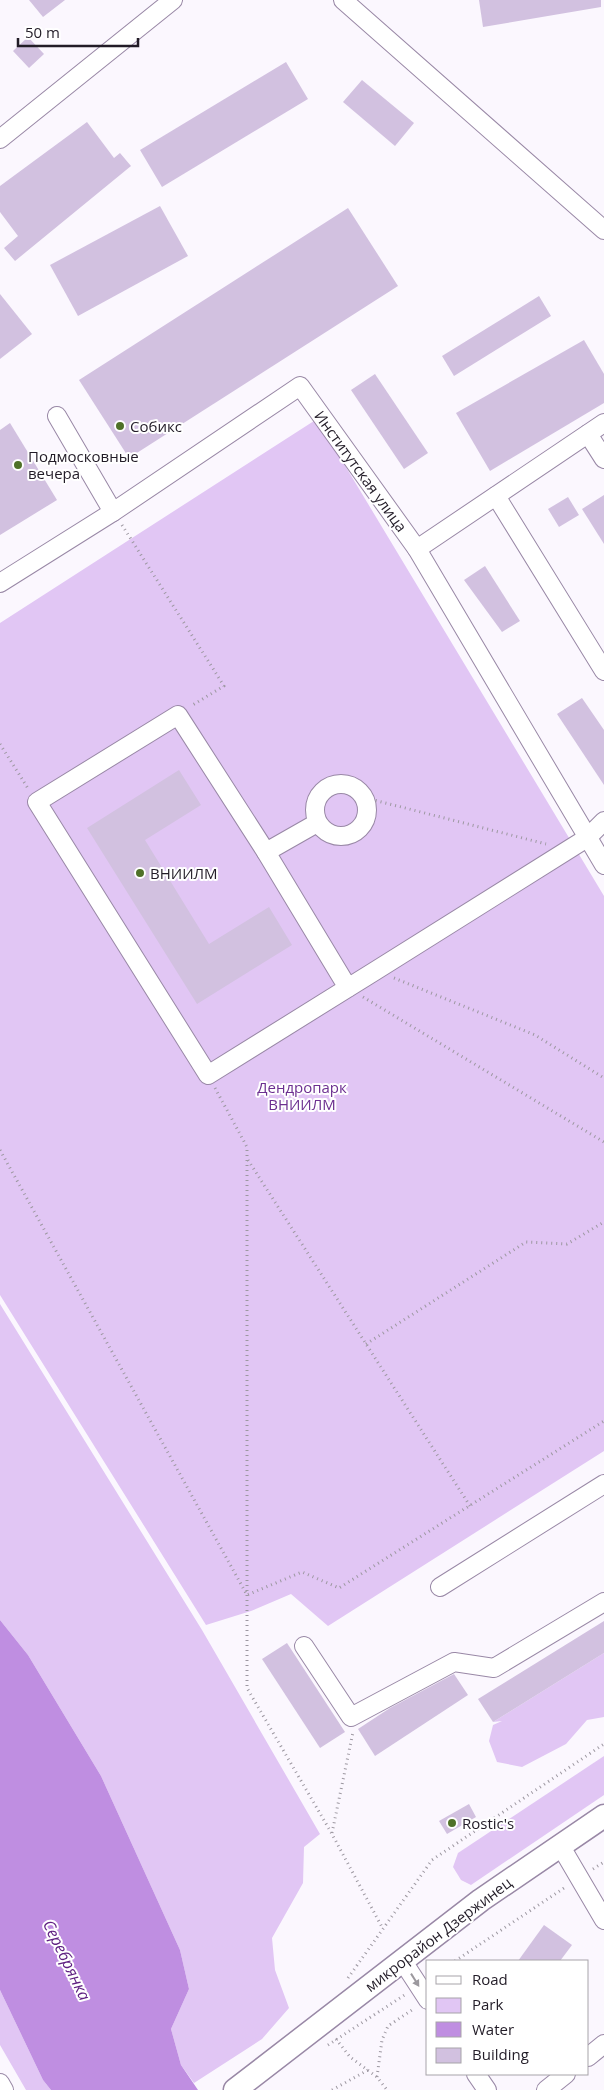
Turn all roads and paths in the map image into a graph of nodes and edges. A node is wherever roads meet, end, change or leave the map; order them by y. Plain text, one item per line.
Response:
1 (173, 0) edge
2 (343, 0) edge
3 (0, 139) edge
4 (604, 230) edge
5 (57, 416) dead end
6 (604, 423) edge
7 (588, 434) junction
8 (604, 459) edge
9 (496, 496) junction
10 (113, 512) junction
11 (417, 549) junction
12 (0, 583) edge
13 (604, 671) edge
14 (178, 714) junction
15 (0, 744) edge
16 (366, 798) junction
17 (37, 802) junction
18 (604, 821) edge
19 (316, 823) junction
20 (588, 838) junction
21 (569, 849) junction
22 (266, 852) junction
23 (604, 865) edge
24 (375, 971) junction
25 (348, 988) junction
26 (208, 1075) junction
27 (604, 1078) edge
28 (604, 1142) edge
29 (0, 1150) edge
30 (247, 1160) junction
31 (604, 1222) edge
32 (366, 1344) junction
33 (604, 1422) edge
34 (604, 1484) edge
35 (470, 1506) junction
36 (440, 1587) dead end
37 (247, 1595) junction
38 (604, 1602) edge
39 (304, 1646) dead end
40 (351, 1717) junction
41 (604, 1744) edge
42 (604, 1816) edge
43 (332, 1834) junction
44 (560, 1845) junction
45 (604, 1862) edge
46 (579, 1878) junction
47 (604, 1920) edge
48 (383, 1929) junction
49 (402, 1960) junction
50 (456, 1960) edge
51 (346, 1981) dead end
52 (419, 1992) edge
53 (604, 2044) edge
54 (589, 2056) edge
55 (368, 2070) junction
56 (477, 2075) edge
57 (563, 2075) edge
58 (377, 2077) junction
59 (0, 2083) edge
60 (4, 2090) edge
61 (235, 2090) edge
62 (332, 2090) edge
63 (386, 2090) edge
64 (487, 2090) edge
65 (546, 2090) edge

1 - 3 street
2 - 4 street
5 - 10 street
6 - 7 street
7 - 8 street
7 - 9 street
9 - 11 street
9 - 13 street
10 - 11 street, Институтская улица
10 - 12 street, Институтская улица
10 - 14 path
11 - 20 street, Институтская улица
14 - 17 street
14 - 22 street
15 - 17 path
16 - 19 street
16 - 19 street
16 - 21 path
17 - 26 street
18 - 20 street
19 - 22 street
20 - 21 street
20 - 23 street, Институтская улица
21 - 24 street
22 - 25 street
24 - 25 street
24 - 27 path
25 - 26 street
25 - 28 path
26 - 30 path
29 - 37 path
30 - 32 path
30 - 37 path
31 - 32 path
32 - 35 path
33 - 35 path
34 - 36 street
35 - 37 path
37 - 43 path
38 - 40 street
39 - 40 street
40 - 43 path
41 - 48 path
42 - 44 main road, микрорайон Дзержинец
43 - 48 path
44 - 46 street
44 - 49 main road, микрорайон Дзержинец
45 - 46 path
46 - 47 street
46 - 50 path
48 - 51 path
49 -> 52 street
49 - 61 main road, микрорайон Дзержинец
52 - 55 path
52 - 58 path
53 - 54 street
55 - 58 path
55 - 62 path
56 - 64 street
57 - 65 street
58 - 63 path
59 - 60 street

